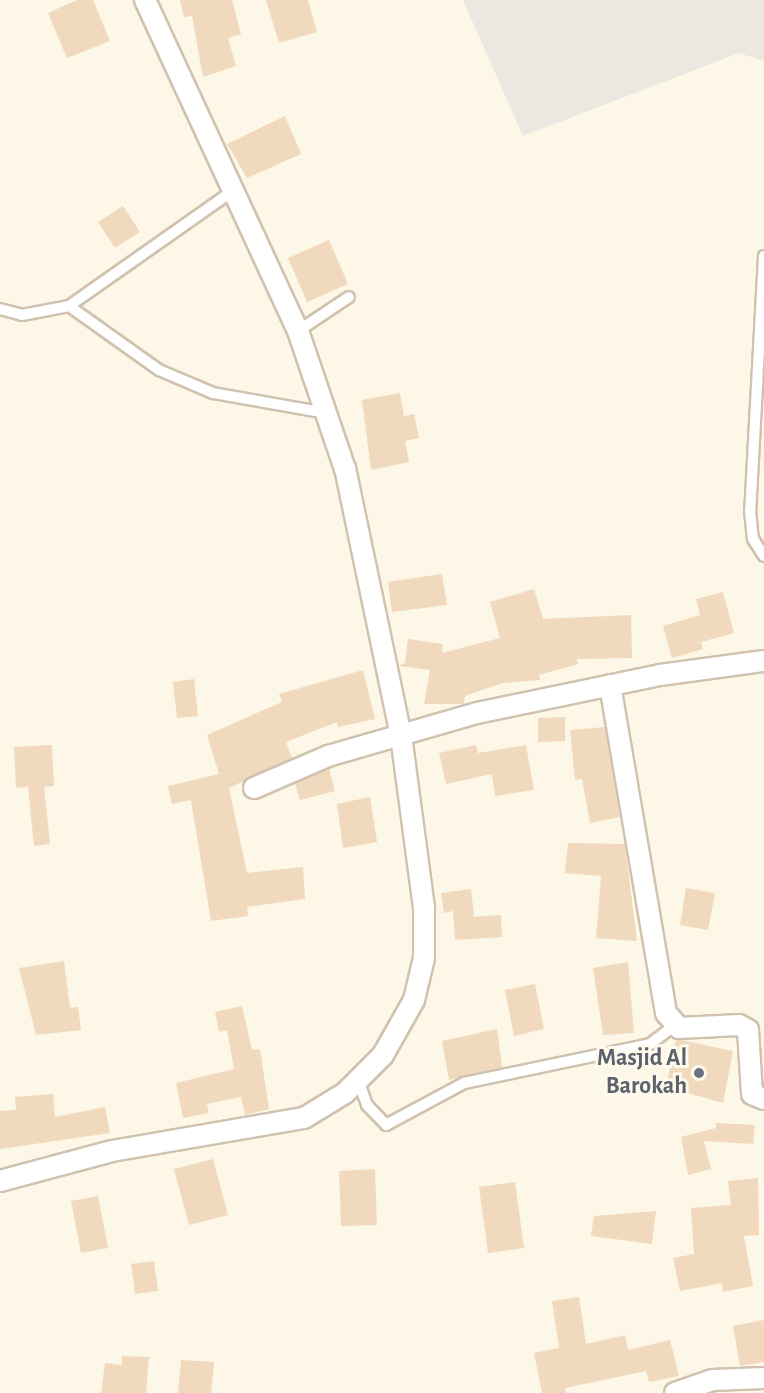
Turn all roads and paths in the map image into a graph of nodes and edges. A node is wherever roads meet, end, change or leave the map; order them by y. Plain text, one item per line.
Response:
1 (145, 0) edge
2 (231, 192) junction
3 (764, 256) edge
4 (349, 297) dead end
5 (69, 306) junction
6 (0, 309) edge
7 (298, 331) junction
8 (326, 413) junction
9 (764, 556) edge
10 (764, 661) edge
11 (610, 685) junction
12 (401, 736) junction
13 (254, 788) dead end
14 (674, 1026) junction
15 (358, 1080) junction
16 (764, 1099) edge
17 (0, 1181) edge
18 (764, 1378) edge
19 (744, 1387) edge
20 (675, 1393) edge

1 - 2 street
2 - 5 lane
2 - 7 street
3 - 9 lane
4 - 7 lane
5 - 6 lane
5 - 8 lane
7 - 8 street
8 - 12 street
10 - 11 street
11 - 12 street
11 - 14 street
12 - 13 street
12 - 15 street
14 - 15 lane
14 - 16 street
15 - 17 street
18 - 19 street
19 - 20 street

